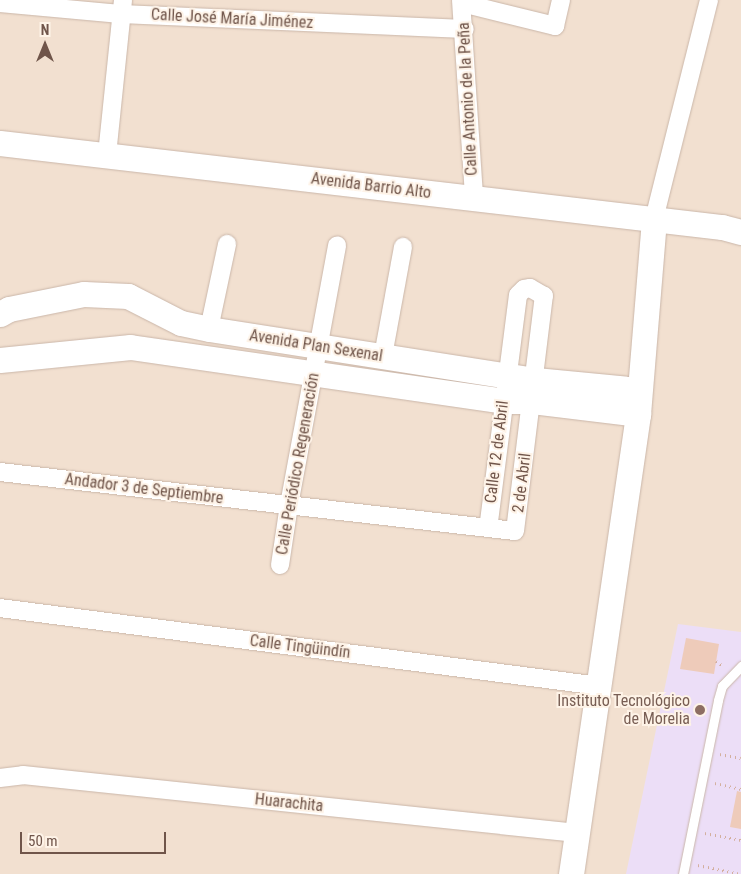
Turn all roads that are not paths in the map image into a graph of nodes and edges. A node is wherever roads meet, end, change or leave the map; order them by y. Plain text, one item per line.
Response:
1 (562, 0) edge
2 (708, 0) edge
3 (462, 1) edge
4 (0, 3) edge
5 (122, 7) edge
6 (465, 29) junction
7 (0, 143) edge
8 (107, 155) junction
9 (474, 198) junction
10 (654, 219) junction
11 (741, 232) edge
12 (227, 244) dead end
13 (337, 245) dead end
14 (403, 247) dead end
15 (544, 296) joint
16 (0, 314) edge
17 (209, 329) junction
18 (319, 346) junction
19 (383, 356) junction
20 (0, 360) edge
21 (314, 375) junction
22 (507, 376) junction
23 (533, 390) junction
24 (504, 401) junction
25 (639, 402) junction
26 (0, 472) edge
27 (288, 505) junction
28 (488, 528) junction
29 (280, 565) dead end
30 (0, 608) edge
31 (741, 666) edge
32 (600, 686) junction
33 (0, 778) edge
34 (577, 833) junction
35 (571, 874) edge
36 (683, 874) edge

1 - 3 street
2 - 10 street
3 - 6 street, Calle Antonio de la Peña
4 - 5 street, Calle José María Jiménez
5 - 6 street, Calle José María Jiménez
5 - 8 street
6 - 9 street, Calle Antonio de la Peña
7 - 8 street, Avenida Barrio Alto
8 - 9 street, Avenida Barrio Alto
9 - 10 street, Avenida Barrio Alto
10 - 11 street, Avenida Barrio Alto
10 - 25 street
12 - 17 street
13 - 18 street, Calle Periódico Regeneración
14 - 19 street
15 - 22 street, Calle 12 de Abril
15 - 23 street, 2 de Abril
16 - 17 street, Avenida Plan Sexenal
17 - 18 street, Avenida Plan Sexenal
18 - 19 street, Avenida Plan Sexenal
18 - 21 street, Calle Periódico Regeneración
19 - 22 street, Avenida Plan Sexenal
20 - 21 street, Avenida Plan Sexenal
21 - 24 street, Avenida Plan Sexenal
21 - 27 street, Calle Periódico Regeneración
22 - 23 street, Avenida Plan Sexenal
22 - 24 street, Calle 12 de Abril
23 - 24 street, Avenida Plan Sexenal
23 - 25 street, Avenida Plan Sexenal
23 - 28 street, 2 de Abril
24 - 28 street, Calle 12 de Abril
25 - 32 street
26 - 27 street, Andador 3 de Septiembre
27 - 28 street, 2 de Abril
27 - 29 street, Calle Periódico Regeneración
30 - 32 street, Calle Tingüindín
31 - 36 lane
32 - 34 street
33 - 34 street, Huarachita
34 - 35 street

